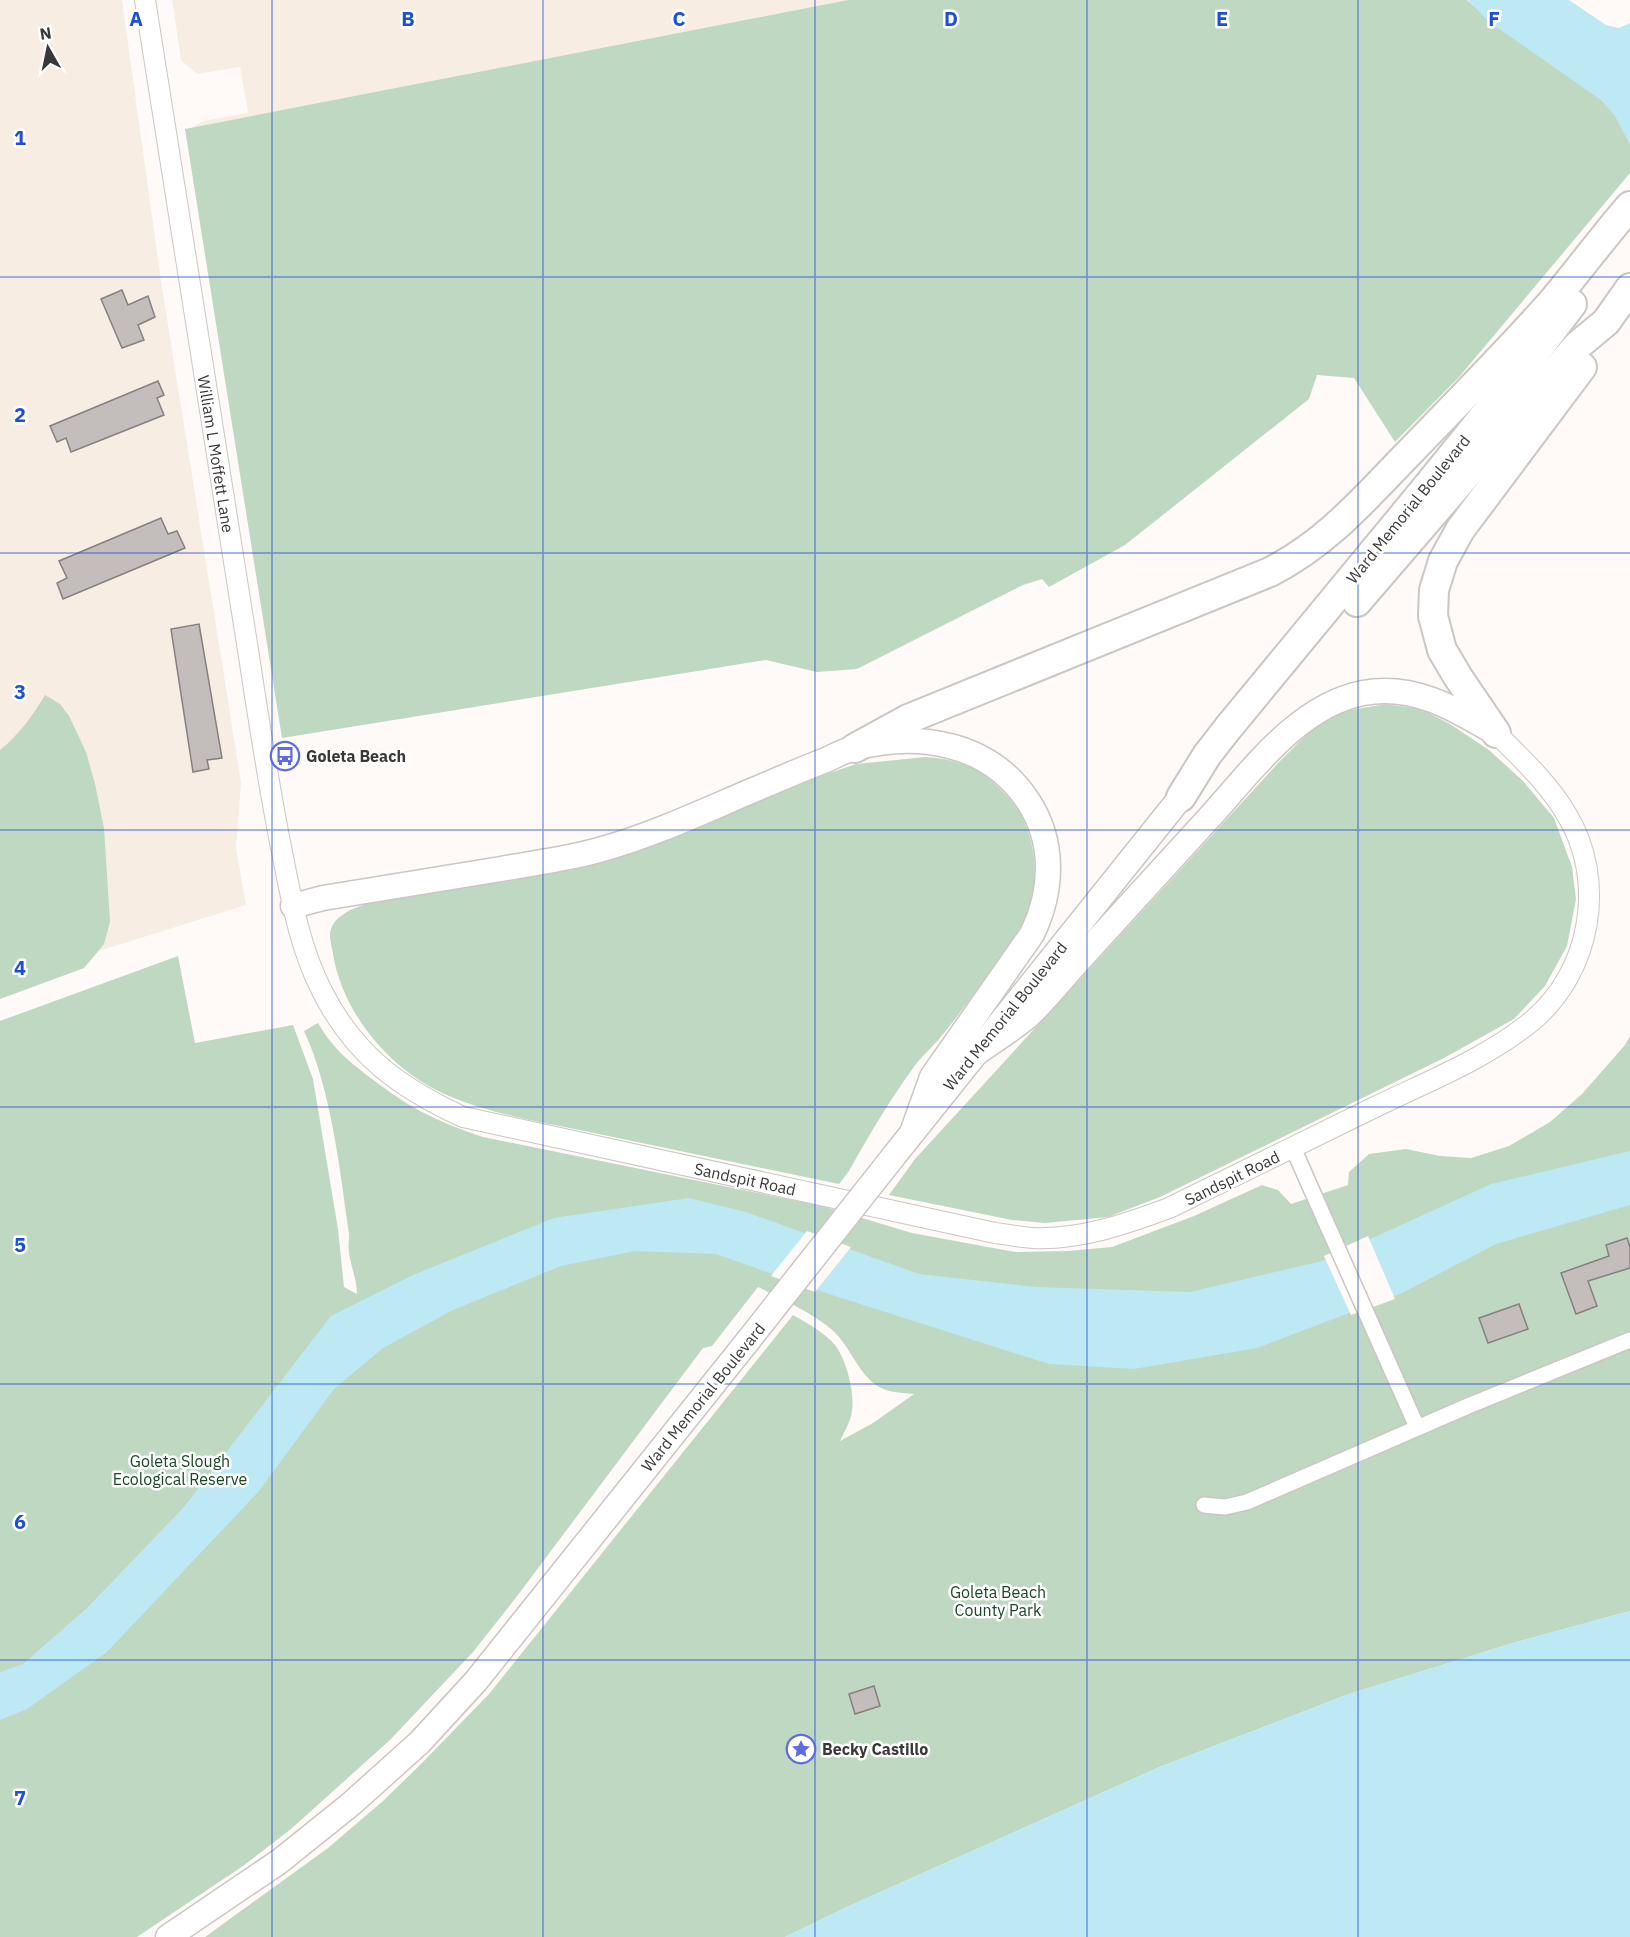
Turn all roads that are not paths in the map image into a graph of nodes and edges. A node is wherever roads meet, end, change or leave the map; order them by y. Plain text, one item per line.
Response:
1 (145, 0) edge
2 (1630, 206) edge
3 (1630, 218) edge
4 (1630, 288) edge
5 (1606, 322) junction
6 (1496, 733) junction
7 (855, 748) junction
8 (1181, 797) junction
9 (293, 906) junction
10 (975, 1054) junction
11 (914, 1130) junction
12 (1293, 1148) junction
13 (1630, 1340) edge
14 (1418, 1427) junction
15 (1204, 1505) dead end
16 (168, 1937) edge

1 - 9 street, William L Moffett Lane
2 - 7 highway
3 - 8 highway, Ward Memorial Boulevard
4 - 5 highway, Ward Memorial Boulevard
5 - 6 highway
5 - 8 highway, Ward Memorial Boulevard
6 - 10 main road
6 - 12 street, Sandspit Road
7 - 9 main road
7 - 11 main road
8 - 10 main road, Ward Memorial Boulevard
9 - 12 street, Sandspit Road
10 - 11 main road, Ward Memorial Boulevard
11 - 16 main road, Ward Memorial Boulevard, bridge
12 - 14 street, Sandspit Road
13 - 14 street
14 - 15 street

